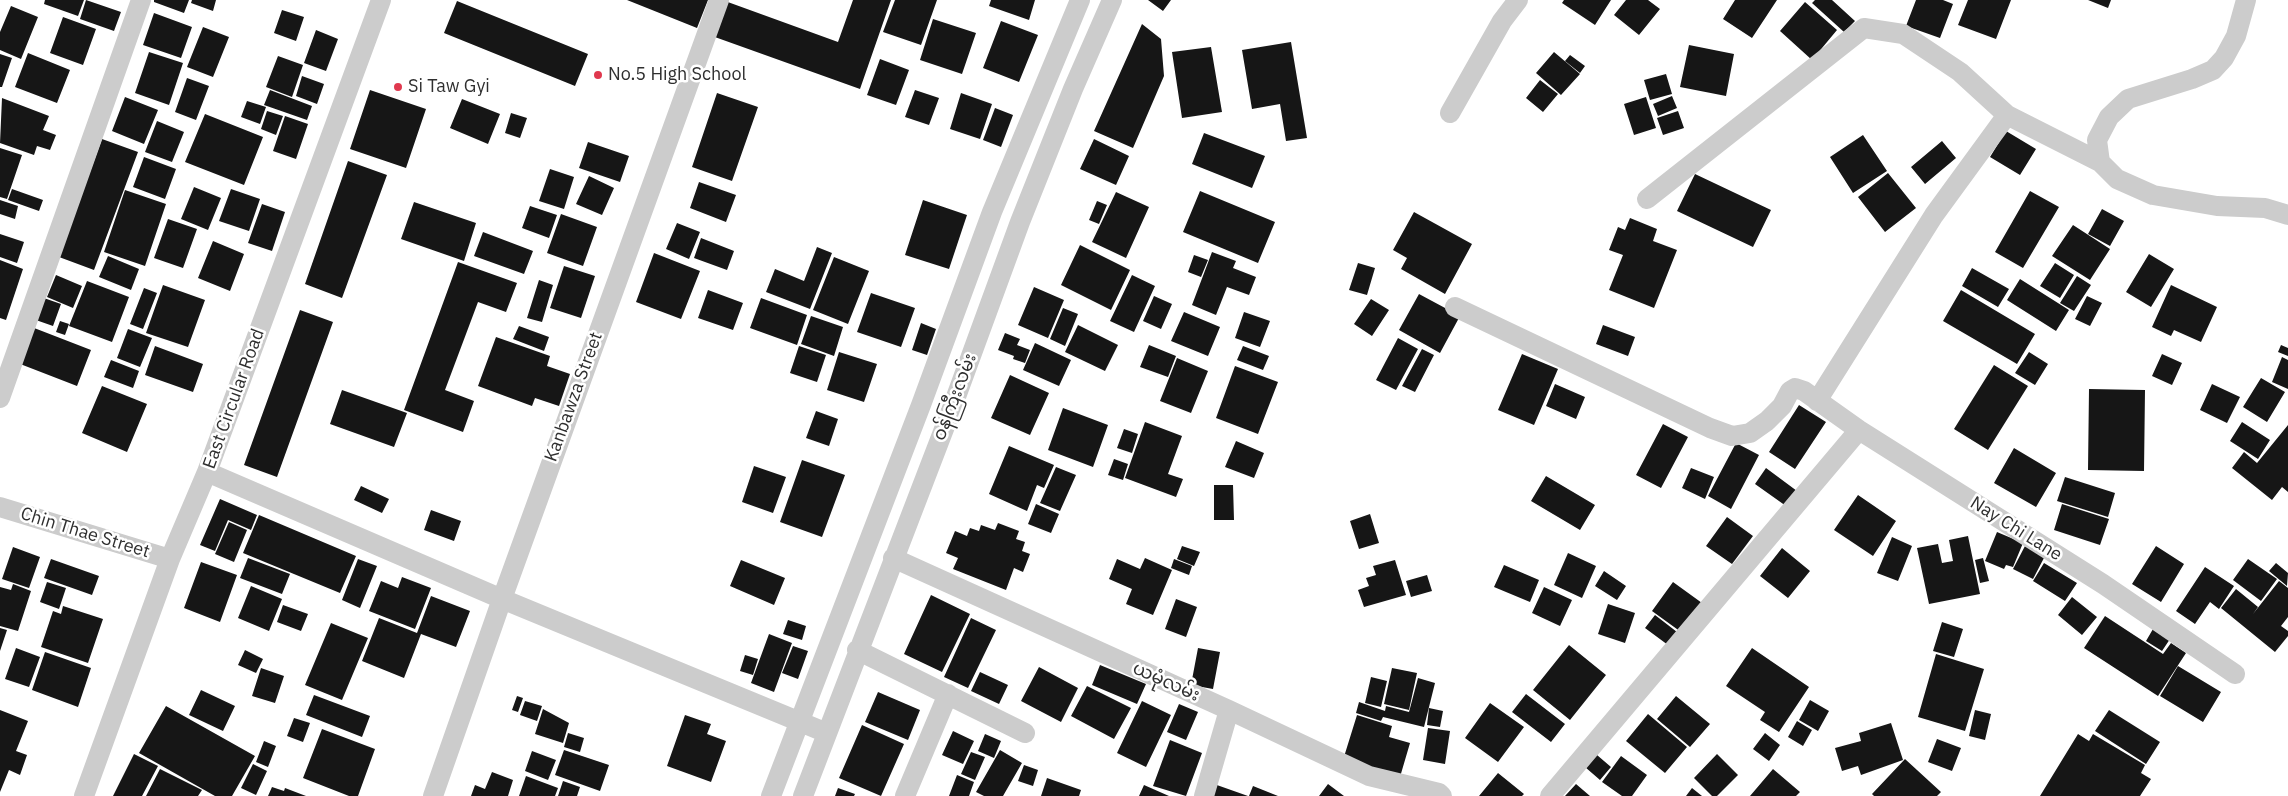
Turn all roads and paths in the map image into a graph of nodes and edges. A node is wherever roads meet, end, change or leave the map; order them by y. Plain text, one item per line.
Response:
1 (141, 0) edge
2 (381, 0) edge
3 (719, 0) edge
4 (1080, 0) edge
5 (1112, 0) edge
6 (1518, 0) edge
7 (2246, 0) edge
8 (1450, 113) dead end
9 (2008, 115) junction
10 (2100, 162) junction
11 (1647, 199) dead end
12 (2288, 215) edge
13 (1455, 307) dead end
14 (0, 398) edge
15 (1817, 401) junction
16 (1859, 430) junction
17 (207, 472) junction
18 (0, 507) edge
19 (893, 558) junction
20 (170, 559) junction
21 (502, 599) junction
22 (857, 650) junction
23 (2235, 674) dead end
24 (948, 694) junction
25 (1229, 710) junction
26 (799, 721) junction
27 (827, 733) junction
28 (1025, 733) dead end
29 (84, 796) edge
30 (433, 796) edge
31 (771, 796) edge
32 (803, 796) edge
33 (905, 796) edge
34 (1204, 796) edge
35 (1442, 796) edge
36 (1550, 796) edge

1 - 14 street
2 - 17 street, East Circular Road
3 - 21 street, Kanbawza Street
4 - 26 street, ဝန်ကြီးလမ်း
5 - 19 street, ဝန်ကြီးလမ်း
6 - 8 street
7 - 10 street
9 - 10 street
9 - 11 street
9 - 15 street
10 - 12 street
13 - 15 street, Nay Chi Lane
15 - 16 street, Nay Chi Lane
16 - 23 street, Nay Chi Lane
16 - 36 street
17 - 20 street, East Circular Road
17 - 21 street
18 - 20 street, Chin Thae Street
19 - 22 street, ဝန်ကြီးလမ်း
19 - 25 street, ယမုံလမ်း
20 - 29 street, East Circular Road
21 - 26 street
21 - 30 street, Kanbawza Street
22 - 24 street
22 - 27 street, ဝန်ကြီးလမ်း
24 - 28 street
24 - 33 street
25 - 34 street
25 - 35 street, ယမုံလမ်း
26 - 27 street
26 - 31 street, ဝန်ကြီးလမ်း
27 - 32 street, ဝန်ကြီးလမ်း

